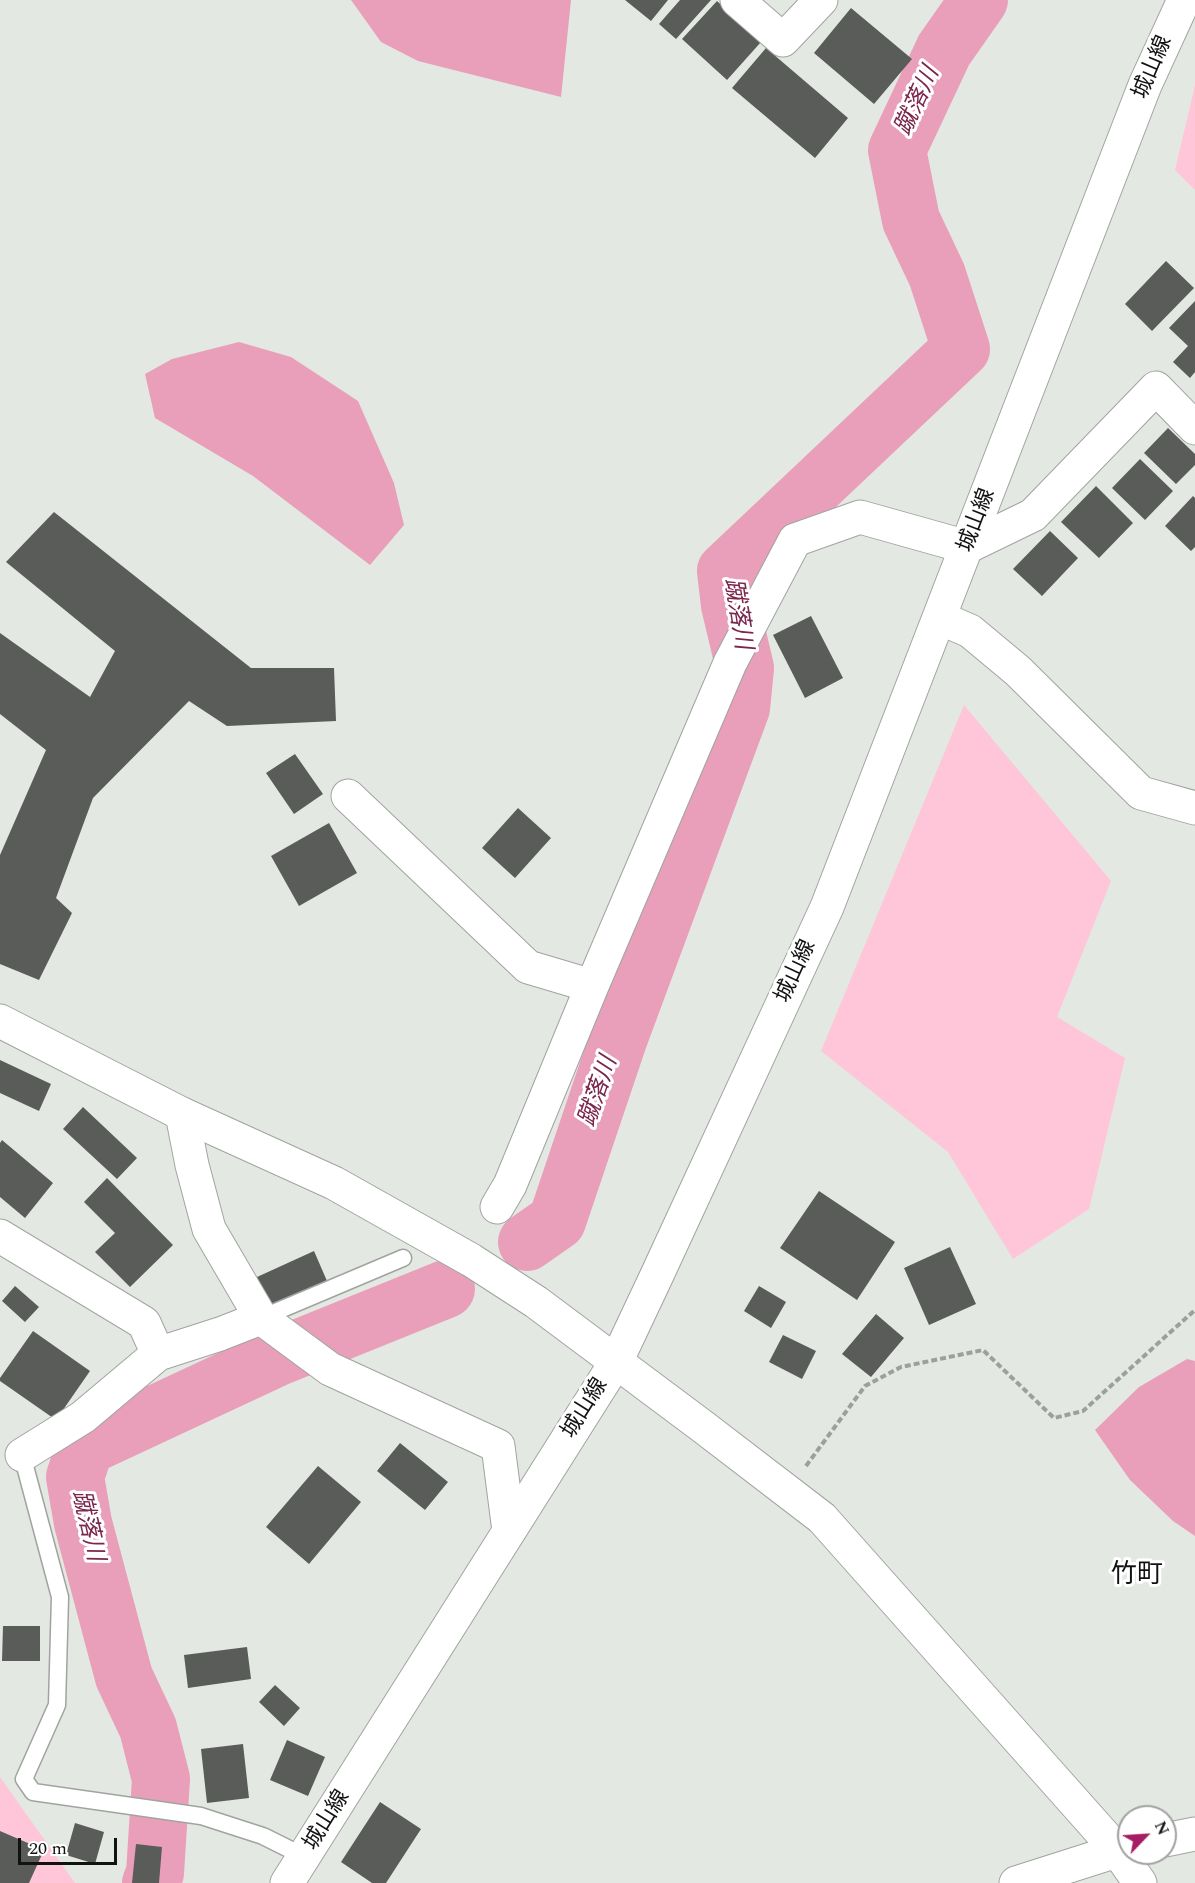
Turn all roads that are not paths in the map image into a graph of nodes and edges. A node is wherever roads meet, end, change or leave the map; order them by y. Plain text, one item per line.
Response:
1 (737, 0) edge
2 (821, 0) edge
3 (1184, 0) edge
4 (1195, 428) edge
5 (968, 547) junction
6 (940, 618) junction
7 (348, 796) dead end
8 (1195, 808) edge
9 (592, 986) junction
10 (0, 1021) edge
11 (182, 1114) junction
12 (497, 1207) dead end
13 (0, 1236) edge
14 (403, 1258) dead end
15 (261, 1318) junction
16 (158, 1354) junction
17 (616, 1362) junction
18 (22, 1455) joint
19 (509, 1531) junction
20 (1195, 1834) edge
21 (1177, 1838) edge
22 (1117, 1842) edge
23 (1117, 1851) edge
24 (1131, 1865) edge
25 (296, 1870) edge
26 (1016, 1883) edge
27 (1140, 1883) edge

1 - 2 street
3 - 5 street, 城山線
4 - 5 street
5 - 6 street, 城山線
5 - 9 street
6 - 8 street
6 - 17 street, 城山線
7 - 9 street
9 - 12 street
10 - 11 street
11 - 15 street
11 - 17 street
13 - 16 street
14 - 15 lane
15 - 16 street
15 - 19 street
16 - 18 street
17 - 19 street, 城山線
17 - 22 street
18 - 25 lane
19 - 25 street, 城山線
20 - 21 street
23 - 26 street
24 - 27 street

